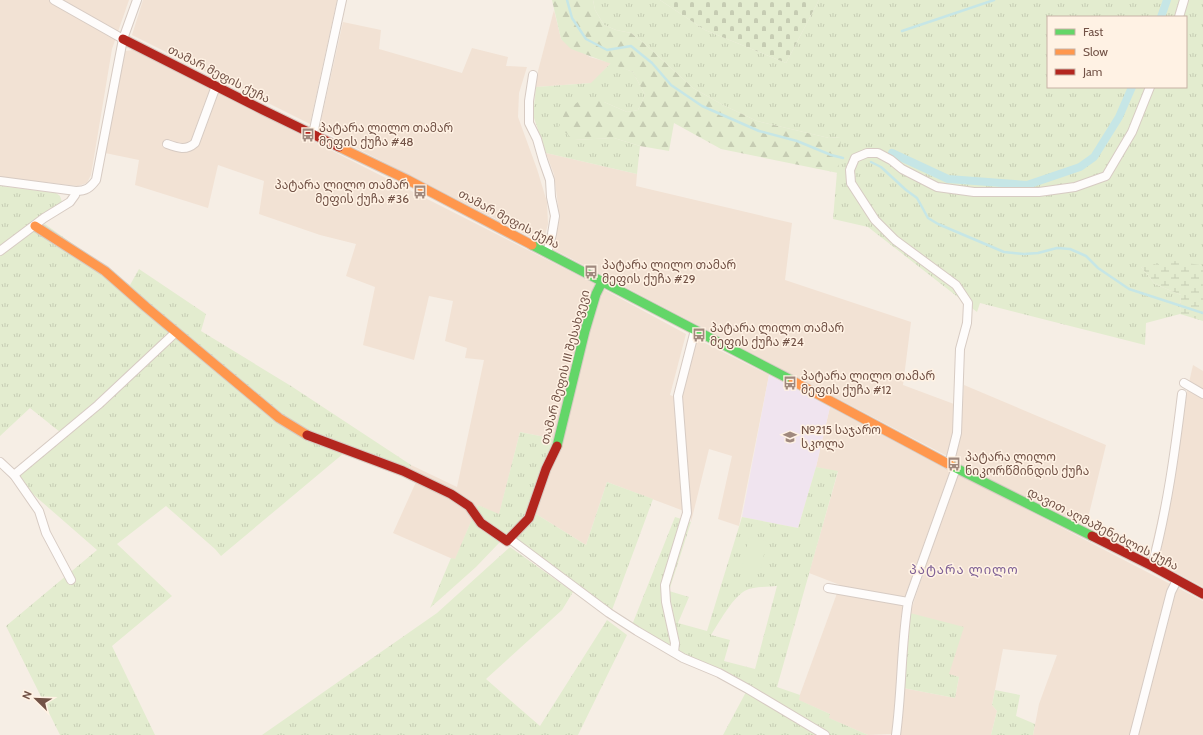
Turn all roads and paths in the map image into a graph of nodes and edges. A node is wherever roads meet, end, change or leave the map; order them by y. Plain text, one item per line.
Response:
1 (54, 0) edge
2 (137, 0) edge
3 (342, 0) edge
4 (1184, 0) edge
5 (1180, 16) edge
6 (123, 39) junction
7 (533, 75) dead end
8 (216, 86) junction
9 (1150, 88) edge
10 (313, 134) junction
11 (167, 144) dead end
12 (0, 181) edge
13 (76, 191) junction
14 (35, 226) junction
15 (0, 251) edge
16 (547, 253) junction
17 (602, 282) junction
18 (695, 330) junction
19 (176, 332) junction
20 (1184, 383) dead end
21 (1182, 394) dead end
22 (1203, 394) edge
23 (0, 462) edge
24 (953, 467) junction
25 (14, 475) junction
26 (508, 540) junction
27 (1152, 566) junction
28 (71, 580) dead end
29 (1177, 580) junction
30 (828, 588) dead end
31 (1203, 594) edge
32 (908, 602) junction
33 (674, 652) junction
34 (825, 735) edge
35 (896, 735) edge
36 (1134, 735) edge

1 - 6 street, თამარ მეფის ქუჩა
2 - 6 street
3 - 10 street
4 - 5 street
6 - 8 street, თამარ მეფის ქუჩა
6 - 13 street
7 - 16 street
8 - 10 street, თამარ მეფის ქუჩა
8 - 11 street
9 - 24 street
10 - 16 street, თამარ მეფის ქუჩა
12 - 13 street
13 - 14 street
14 - 15 street
14 - 19 street
16 - 17 street, თამარ მეფის ქუჩა
17 - 18 street, თამარ მეფის ქუჩა
17 - 26 street, თამარ მეფის III შესახვევი
18 - 24 street, თამარ მეფის ქუჩა
18 - 33 street
19 - 25 street
19 - 26 street
20 - 22 street
21 - 27 street
23 - 25 street
24 - 27 street, დავით აღმაშენებლის ქუჩა
24 - 32 street
25 - 28 street
26 - 33 street
27 - 29 street, დავით აღმაშენებლის ქუჩა
29 - 31 street, დავით აღმაშენებლის ქუჩა
29 - 36 street
30 - 32 street
32 - 35 street
33 - 34 street

